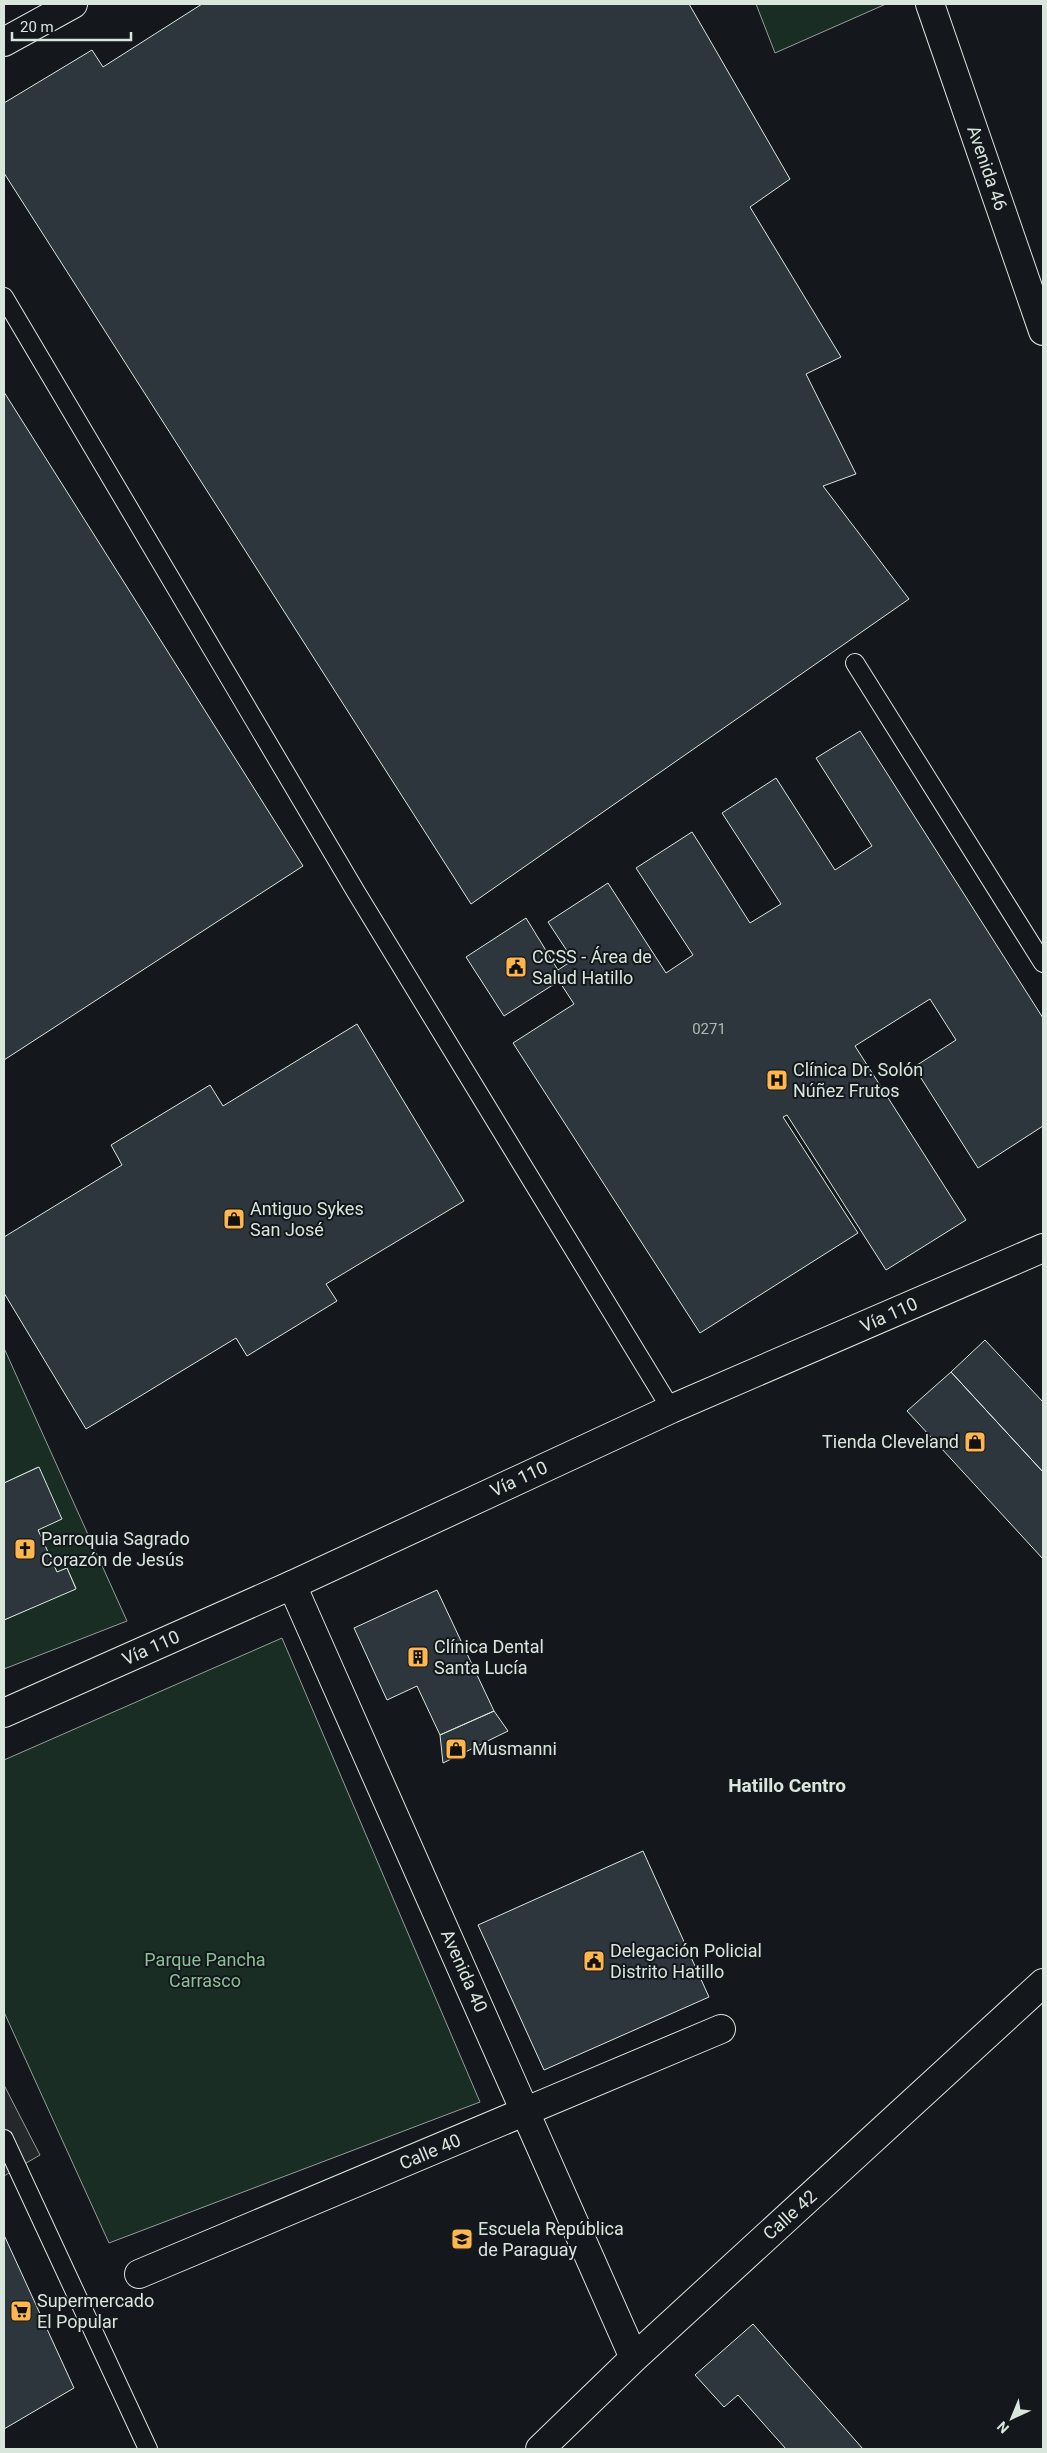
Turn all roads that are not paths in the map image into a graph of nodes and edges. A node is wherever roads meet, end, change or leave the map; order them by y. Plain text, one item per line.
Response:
1 (72, 4) edge
2 (930, 4) edge
3 (4, 42) edge
4 (4, 297) edge
5 (1043, 331) edge
6 (855, 663) dead end
7 (1043, 963) edge
8 (1042, 1249) edge
9 (671, 1409) junction
10 (292, 1585) junction
11 (4, 1713) edge
12 (1043, 1983) edge
13 (720, 2029) dead end
14 (526, 2111) junction
15 (4, 2139) edge
16 (139, 2274) dead end
17 (634, 2358) junction
18 (148, 2449) edge
19 (540, 2449) edge

1 - 3 street
2 - 5 street, Avenida 46
4 - 9 lane
6 - 7 lane
8 - 9 street, Vía 110
9 - 10 street, Vía 110
10 - 11 street, Vía 110
10 - 14 street, Avenida 40
12 - 17 street, Calle 42
13 - 14 street, Calle 40
14 - 16 street, Calle 40
14 - 17 street, Avenida 40
15 - 18 lane
17 - 19 street, Calle 42

